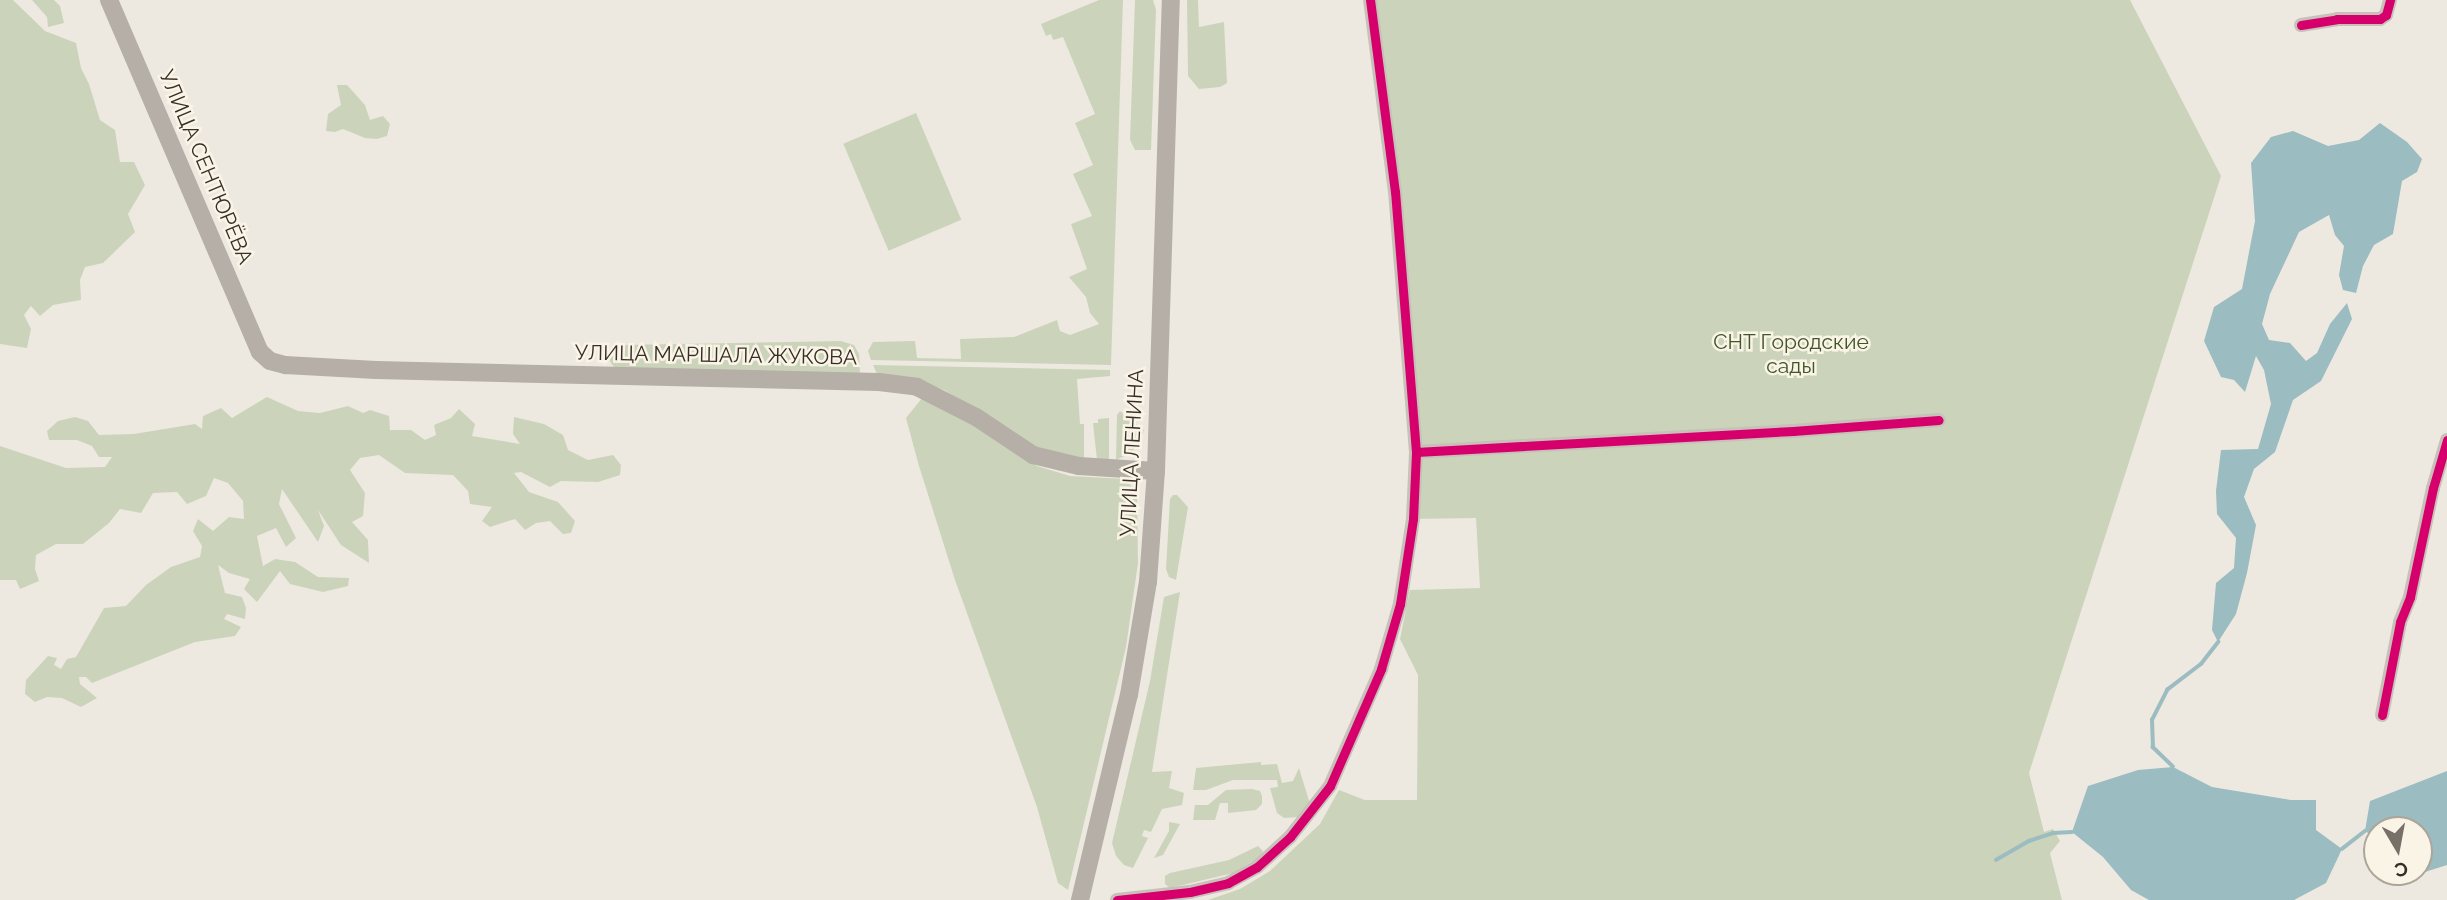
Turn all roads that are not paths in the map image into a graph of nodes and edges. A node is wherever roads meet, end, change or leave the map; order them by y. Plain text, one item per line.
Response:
1 (109, 0) edge
2 (1171, 0) edge
3 (1370, 0) edge
4 (2390, 0) edge
5 (2301, 25) dead end
6 (260, 352) joint
7 (1939, 420) dead end
8 (2447, 440) edge
9 (1416, 452) junction
10 (1156, 471) junction
11 (2382, 715) dead end
12 (1080, 900) edge
13 (1117, 900) edge

1 - 6 main road, УЛИЦА СЕНТЮРЁВА
2 - 10 main road, УЛИЦА ЛЕНИНА
3 - 9 street
4 - 5 street
6 - 10 main road, УЛИЦА МАРШАЛА ЖУКОВА
7 - 9 street
8 - 11 street
9 - 13 street
10 - 12 main road, УЛИЦА ЛЕНИНА

